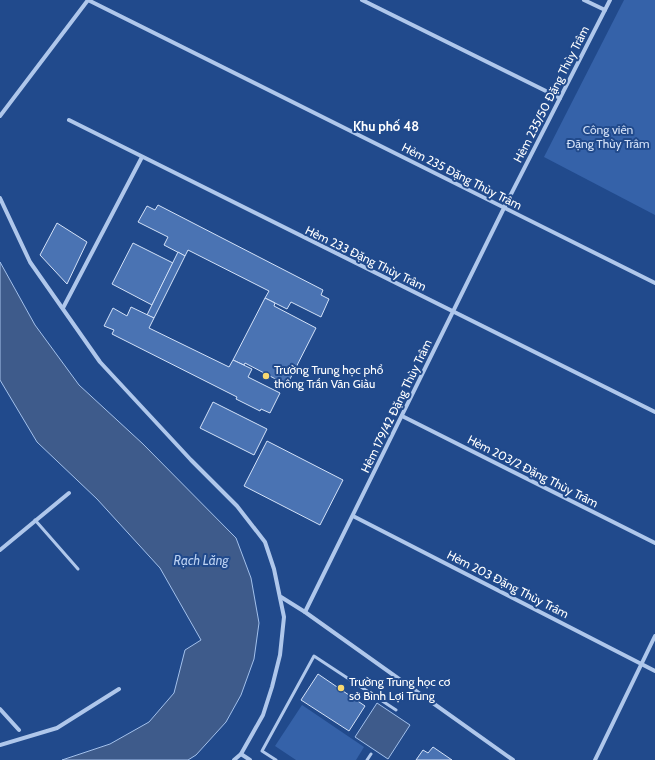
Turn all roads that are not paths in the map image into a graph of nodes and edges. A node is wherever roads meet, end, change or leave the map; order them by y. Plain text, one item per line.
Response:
1 (88, 0) edge
2 (362, 0) edge
3 (584, 0) edge
4 (610, 0) edge
5 (605, 10) junction
6 (560, 98) junction
7 (0, 116) edge
8 (69, 120) dead end
9 (142, 157) junction
10 (0, 198) edge
11 (504, 208) junction
12 (655, 283) edge
13 (63, 308) junction
14 (454, 312) junction
15 (655, 412) edge
16 (402, 416) junction
17 (69, 493) dead end
18 (353, 516) junction
19 (35, 520) junction
20 (655, 543) edge
21 (0, 550) edge
22 (78, 570) dead end
23 (280, 597) junction
24 (305, 612) junction
25 (655, 636) edge
26 (641, 664) junction
27 (655, 671) edge
28 (119, 689) dead end
29 (0, 710) edge
30 (396, 710) dead end
31 (19, 730) dead end
32 (0, 745) edge
33 (240, 754) junction
34 (370, 754) dead end
35 (234, 760) edge
36 (250, 760) edge
37 (276, 760) edge
38 (367, 760) edge
39 (513, 760) edge
40 (595, 760) edge

1 - 7 street
1 - 11 street, Hẻm 235 Đặng Thùy Trâm
2 - 6 street
3 - 5 street
4 - 5 street, Hẻm 235/50 Đặng Thùy Trâm
5 - 6 street, Hẻm 235/50 Đặng Thùy Trâm
6 - 11 street, Hẻm 235/50 Đặng Thùy Trâm
8 - 9 street, Hẻm 233 Đặng Thùy Trâm
9 - 13 street
9 - 14 street, Hẻm 233 Đặng Thùy Trâm
10 - 13 street
11 - 12 street, Hẻm 235 Đặng Thùy Trâm
11 - 14 street, Hẻm 179/42 Đặng Thùy Trâm
13 - 23 street
14 - 15 street, Hẻm 233 Đặng Thùy Trâm
14 - 16 street, Hẻm 179/42 Đặng Thùy Trâm
16 - 18 street, Hẻm 179/42 Đặng Thùy Trâm
16 - 20 street, Hẻm 203/2 Đặng Thùy Trâm
17 - 19 street
18 - 24 street, Hẻm 179/42 Đặng Thùy Trâm
18 - 26 street, Hẻm 203 Đặng Thùy Trâm
19 - 21 street
19 - 22 lane
23 - 24 street
23 - 33 street
24 - 39 street
25 - 26 street
26 - 27 street, Hẻm 203 Đặng Thùy Trâm
26 - 40 street
28 - 32 street
29 - 31 street
30 - 37 lane
33 - 35 street
33 - 36 street
34 - 38 lane

